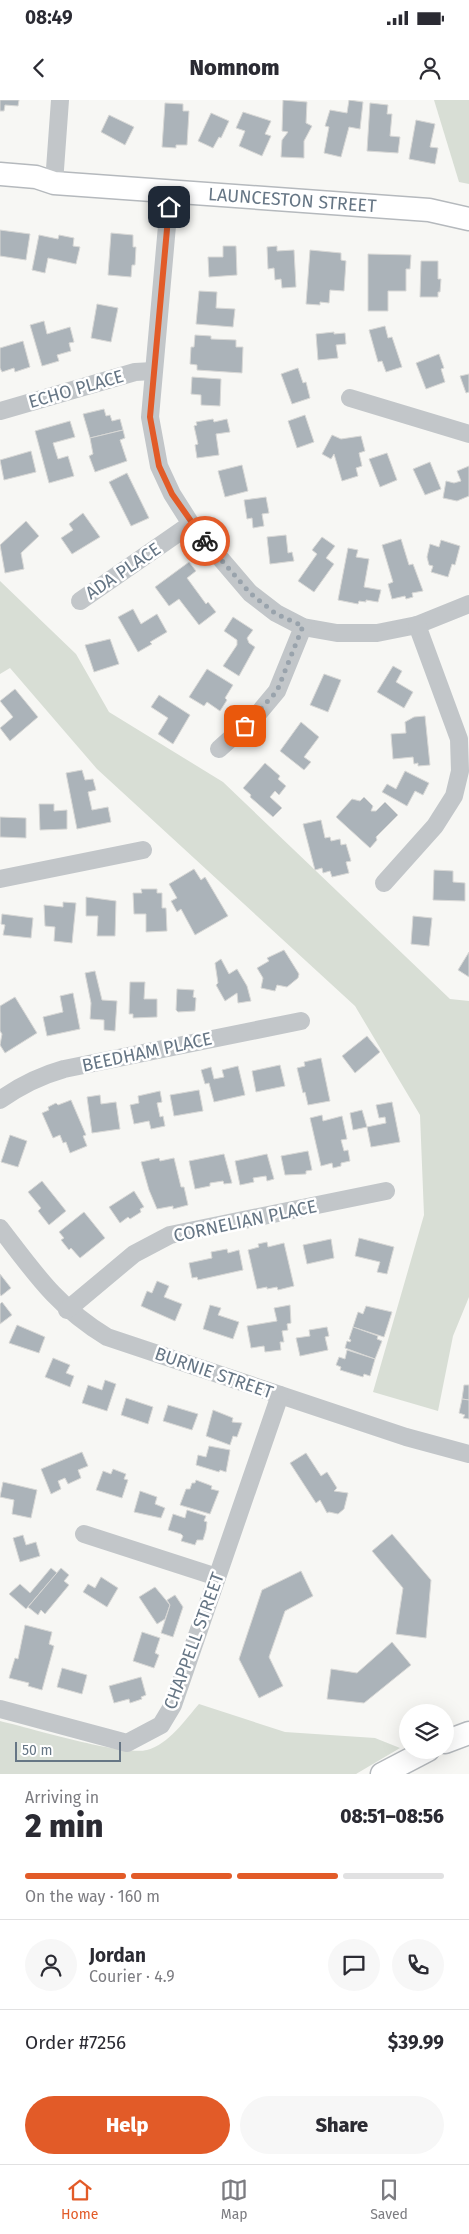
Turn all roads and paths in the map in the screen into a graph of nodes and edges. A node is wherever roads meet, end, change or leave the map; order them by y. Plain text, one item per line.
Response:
1 (60, 100) edge
2 (0, 174) edge
3 (54, 183) junction
4 (0, 185) edge
5 (170, 192) junction
6 (469, 218) edge
7 (153, 371) junction
8 (350, 398) dead end
9 (0, 412) edge
10 (469, 434) edge
11 (192, 524) junction
12 (80, 600) dead end
13 (469, 604) edge
14 (417, 625) junction
15 (303, 626) junction
16 (219, 749) dead end
17 (142, 850) dead end
18 (0, 879) edge
19 (384, 883) dead end
20 (301, 1020) dead end
21 (0, 1100) edge
22 (386, 1191) dead end
23 (0, 1228) edge
24 (68, 1310) junction
25 (280, 1395) junction
26 (469, 1454) edge
27 (84, 1534) dead end
28 (217, 1577) junction
29 (0, 1709) edge
30 (469, 1732) edge
31 (454, 1738) edge
32 (411, 1759) edge
33 (382, 1774) edge

1 - 3 street
2 - 3 main road, LAUNCESTON STREET
3 - 4 main road, LAUNCESTON STREET
3 - 5 main road, LAUNCESTON STREET
5 - 6 main road, LAUNCESTON STREET
5 - 7 street
7 - 9 street, ECHO PLACE
7 - 11 street
8 - 10 street
11 - 12 street, ADA PLACE
11 - 15 street
13 - 14 street
14 - 15 street
14 - 19 street
15 - 16 street
17 - 18 street
20 - 21 street, BEEDHAM PLACE
22 - 24 street, CORNELIAN PLACE
23 - 24 street, BURNIE STREET
24 - 25 street, BURNIE STREET
25 - 26 street, BURNIE STREET
25 - 28 street, CHAPPELL STREET
27 - 28 street
28 - 29 street, CHAPPELL STREET
30 - 31 main road
32 - 33 main road

